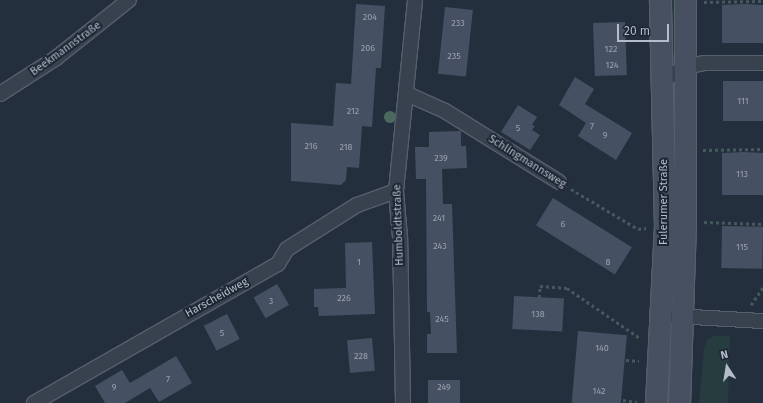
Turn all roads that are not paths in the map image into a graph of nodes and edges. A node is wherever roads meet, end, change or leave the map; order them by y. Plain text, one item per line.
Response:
1 (129, 0) edge
2 (415, 0) edge
3 (660, 0) edge
4 (695, 1) edge
5 (763, 63) edge
6 (685, 67) junction
7 (662, 81) junction
8 (0, 94) edge
9 (407, 94) junction
10 (559, 182) road end
11 (396, 191) junction
12 (662, 315) junction
13 (683, 316) junction
14 (763, 321) edge
15 (648, 402) edge
16 (34, 403) edge
17 (402, 403) edge
18 (679, 403) edge

1 - 8 street, Beekmannstraße
2 - 9 street, Humboldtstraße
3 - 7 main road, Fulerumer Straße
4 - 6 main road, Fulerumer Straße
5 - 6 street
6 - 7 street
6 - 13 main road, Fulerumer Straße
7 - 12 main road, Fulerumer Straße
9 - 10 street, Schlingmannsweg
9 - 11 street, Humboldtstraße
11 - 16 street, Harscheidweg
11 - 17 street, Humboldtstraße
12 - 13 street
12 - 15 main road, Fulerumer Straße
13 - 14 street
13 - 18 main road, Fulerumer Straße

